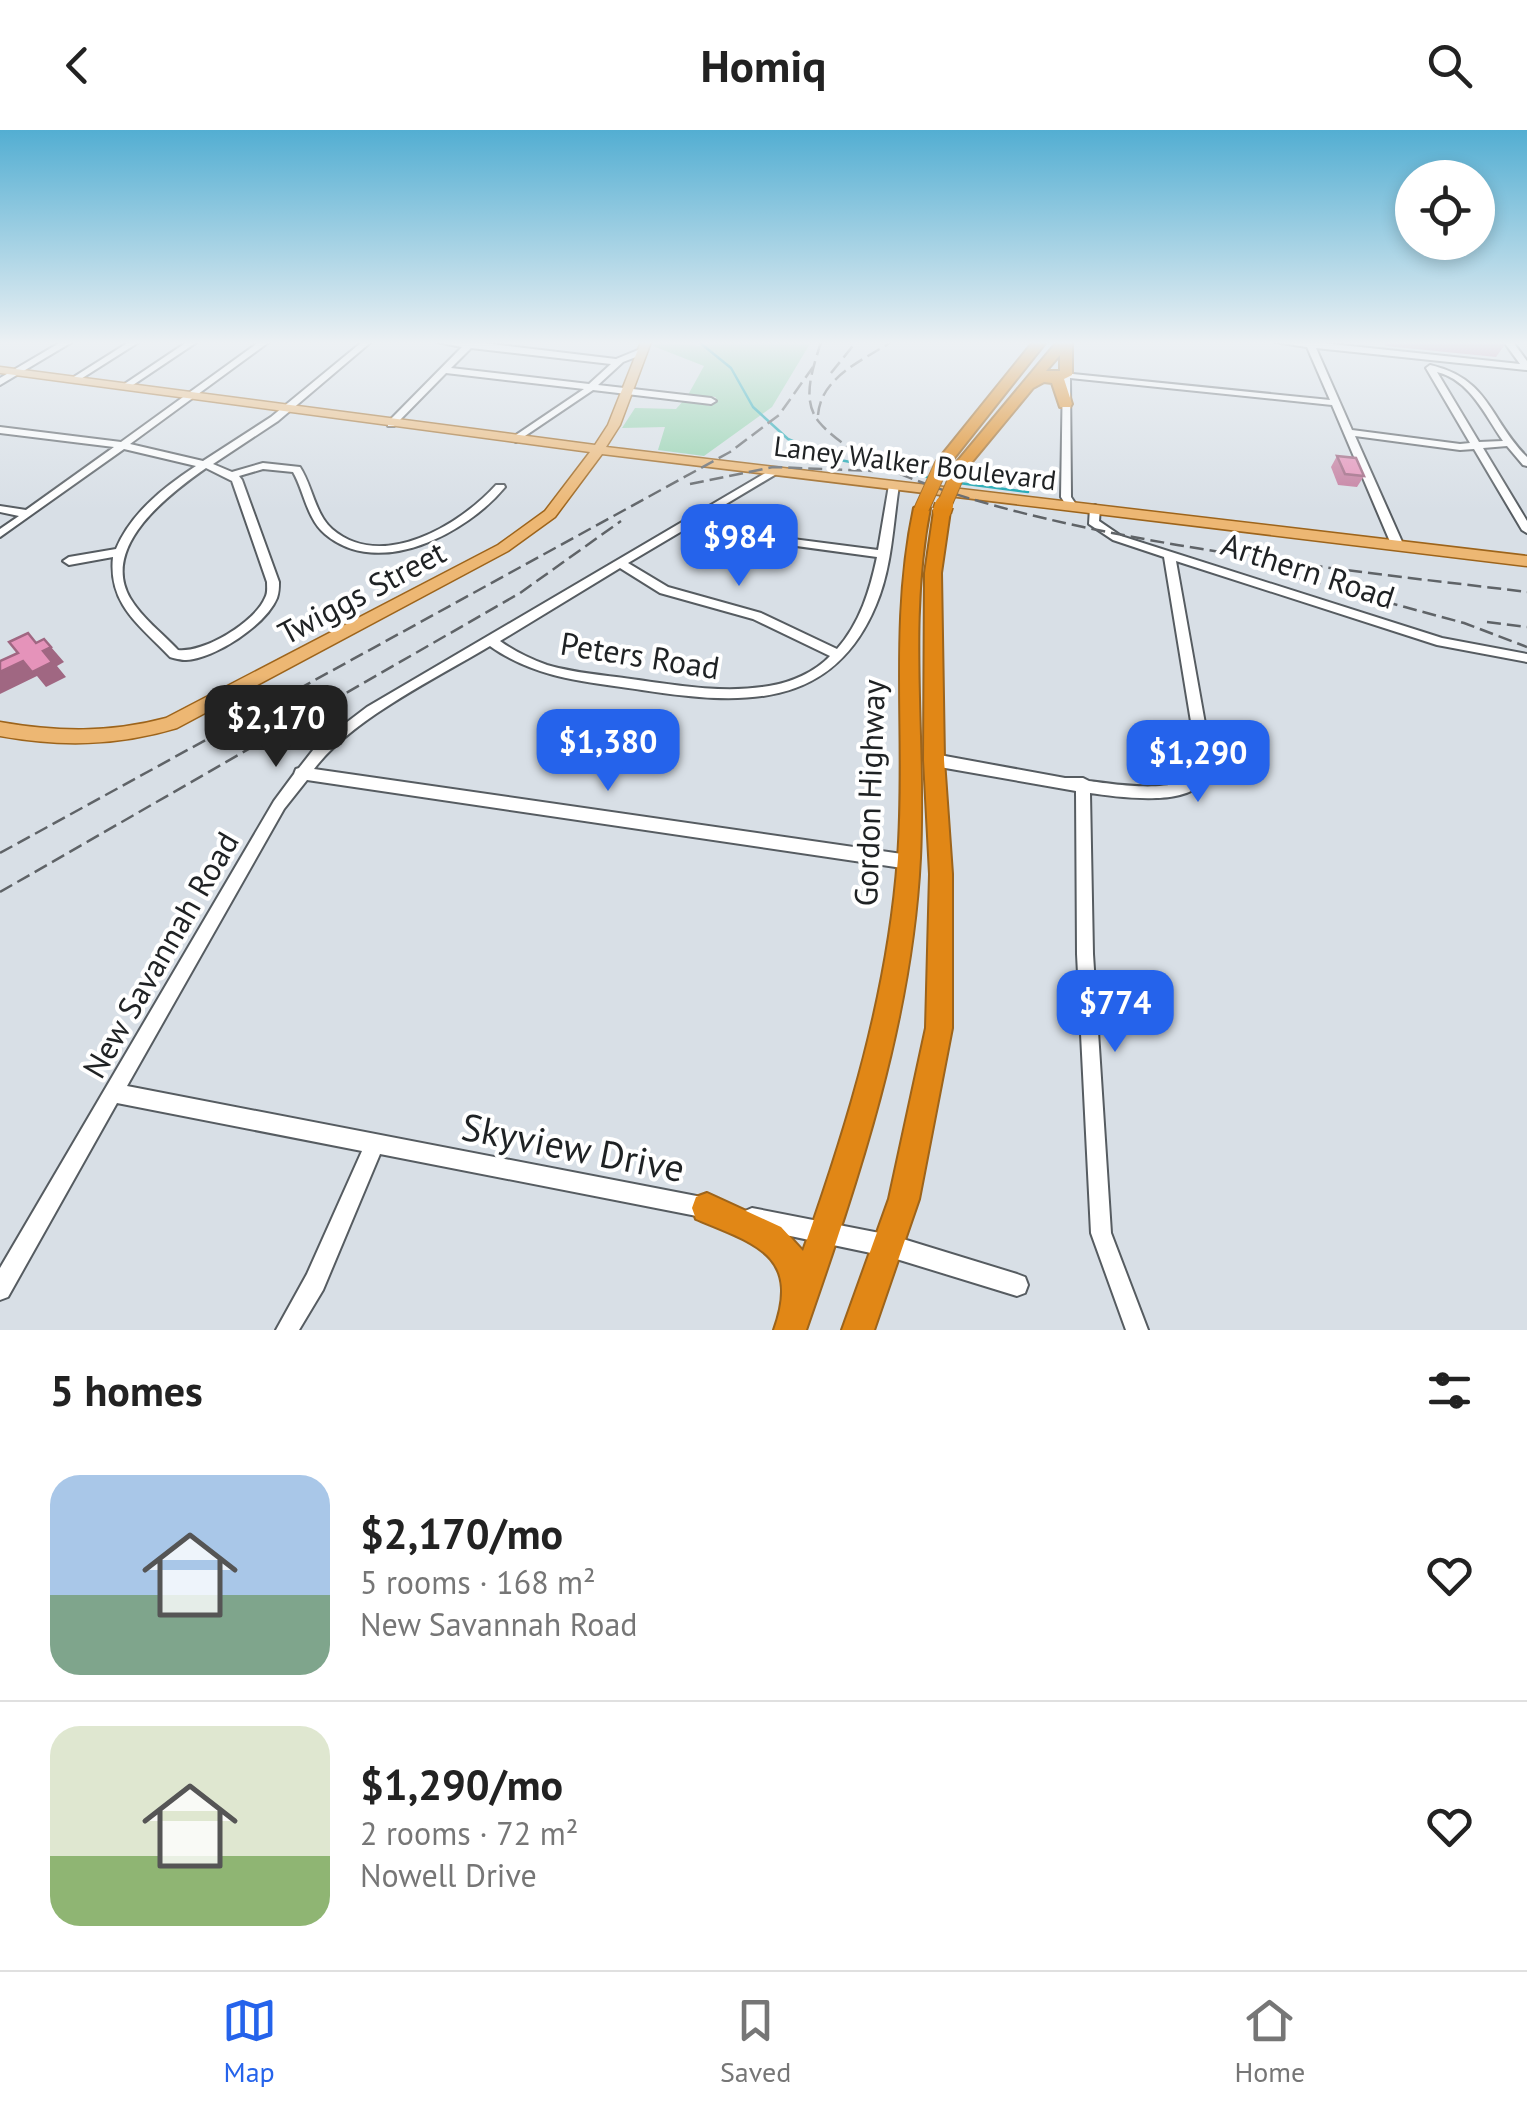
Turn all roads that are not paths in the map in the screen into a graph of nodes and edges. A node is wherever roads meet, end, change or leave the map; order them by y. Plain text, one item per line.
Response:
1 (187, 398) edge
2 (204, 398) edge
3 (299, 398) edge
4 (417, 398) edge
5 (576, 398) edge
6 (624, 398) edge
7 (683, 398) edge
8 (995, 398) edge
9 (1018, 398) edge
10 (1021, 398) edge
11 (1063, 398) edge
12 (1065, 398) edge
13 (1295, 398) edge
14 (1333, 398) edge
15 (1447, 398) edge
16 (1478, 398) edge
17 (711, 401) dead end
18 (1335, 402) junction
19 (1065, 404) junction
20 (285, 410) junction
21 (391, 424) junction
22 (0, 430) edge
23 (1348, 432) junction
24 (516, 439) junction
25 (1509, 443) junction
26 (1472, 444) junction
27 (121, 446) junction
28 (598, 450) junction
29 (966, 459) junction
30 (1527, 462) edge
31 (203, 465) junction
32 (774, 472) junction
33 (235, 478) junction
34 (894, 485) junction
35 (500, 487) dead end
36 (1072, 506) junction
37 (1096, 508) junction
38 (0, 509) edge
39 (932, 510) junction
40 (702, 513) junction
41 (28, 514) junction
42 (1527, 530) edge
43 (0, 534) edge
44 (1397, 544) junction
45 (121, 552) junction
46 (882, 554) junction
47 (1169, 554) junction
48 (69, 560) dead end
49 (1527, 561) edge
50 (620, 562) junction
51 (490, 640) junction
52 (837, 654) junction
53 (1527, 658) edge
54 (0, 728) edge
55 (934, 760) junction
56 (301, 773) junction
57 (1083, 784) junction
58 (908, 862) junction
59 (114, 1093) junction
60 (374, 1146) junction
61 (708, 1208) junction
62 (825, 1234) junction
63 (890, 1246) junction
64 (1017, 1285) dead end
65 (0, 1289) edge
66 (793, 1320) edge
67 (287, 1330) edge
68 (858, 1330) edge
69 (1137, 1330) edge

1 - 27 street
2 - 20 main road, Laney Walker Boulevard
3 - 20 street
4 - 21 street
5 - 24 street
6 - 28 main road, Twiggs Street
7 - 17 street
8 - 39 highway, Gordon Highway, bridge
9 - 29 highway, Gordon Highway
10 - 29 highway
11 - 19 highway
12 - 19 street
13 - 18 street
14 - 18 street
15 - 26 street
16 - 25 street
18 - 23 street
19 - 36 street
20 - 21 main road, Laney Walker Boulevard
20 - 31 street
21 - 24 main road, Laney Walker Boulevard
22 - 27 street
23 - 26 street
23 - 44 street
24 - 28 main road, Laney Walker Boulevard
25 - 26 street
25 - 30 street
26 - 42 street
27 - 31 street
27 - 41 street
28 - 32 main road, Laney Walker Boulevard
28 - 54 main road, Twiggs Street
29 - 39 highway, Gordon Highway, bridge
31 - 33 street
31 - 45 street
32 - 34 main road, Laney Walker Boulevard
32 - 40 street, New Savannah Road
33 - 35 street
33 - 45 street
34 - 36 main road, Laney Walker Boulevard
34 - 46 street, Peters Road
36 - 37 main road, Laney Walker Boulevard
37 - 44 main road, Laney Walker Boulevard
37 - 47 street, Arthern Road
38 - 41 street
39 - 55 highway, Gordon Highway
39 - 58 highway, Gordon Highway
40 - 46 street
40 - 50 street, New Savannah Road
41 - 43 street
44 - 49 main road, Laney Walker Boulevard
45 - 48 street
46 - 52 street, Peters Road
47 - 53 street, Arthern Road
47 - 57 street
50 - 51 street, New Savannah Road
50 - 52 street
51 - 52 street, Peters Road
51 - 56 street, New Savannah Road
55 - 57 street
55 - 63 highway, Gordon Highway
56 - 58 street
56 - 59 street, New Savannah Road
57 - 69 street
58 - 62 highway, Gordon Highway
59 - 60 street, Skyview Drive
59 - 65 street, New Savannah Road
60 - 61 street, Skyview Drive
60 - 67 street
61 - 62 street, Skyview Drive
61 - 66 highway
62 - 63 street, Skyview Drive
62 - 66 highway, Gordon Highway
63 - 64 street, Skyview Drive
63 - 68 highway, Gordon Highway

